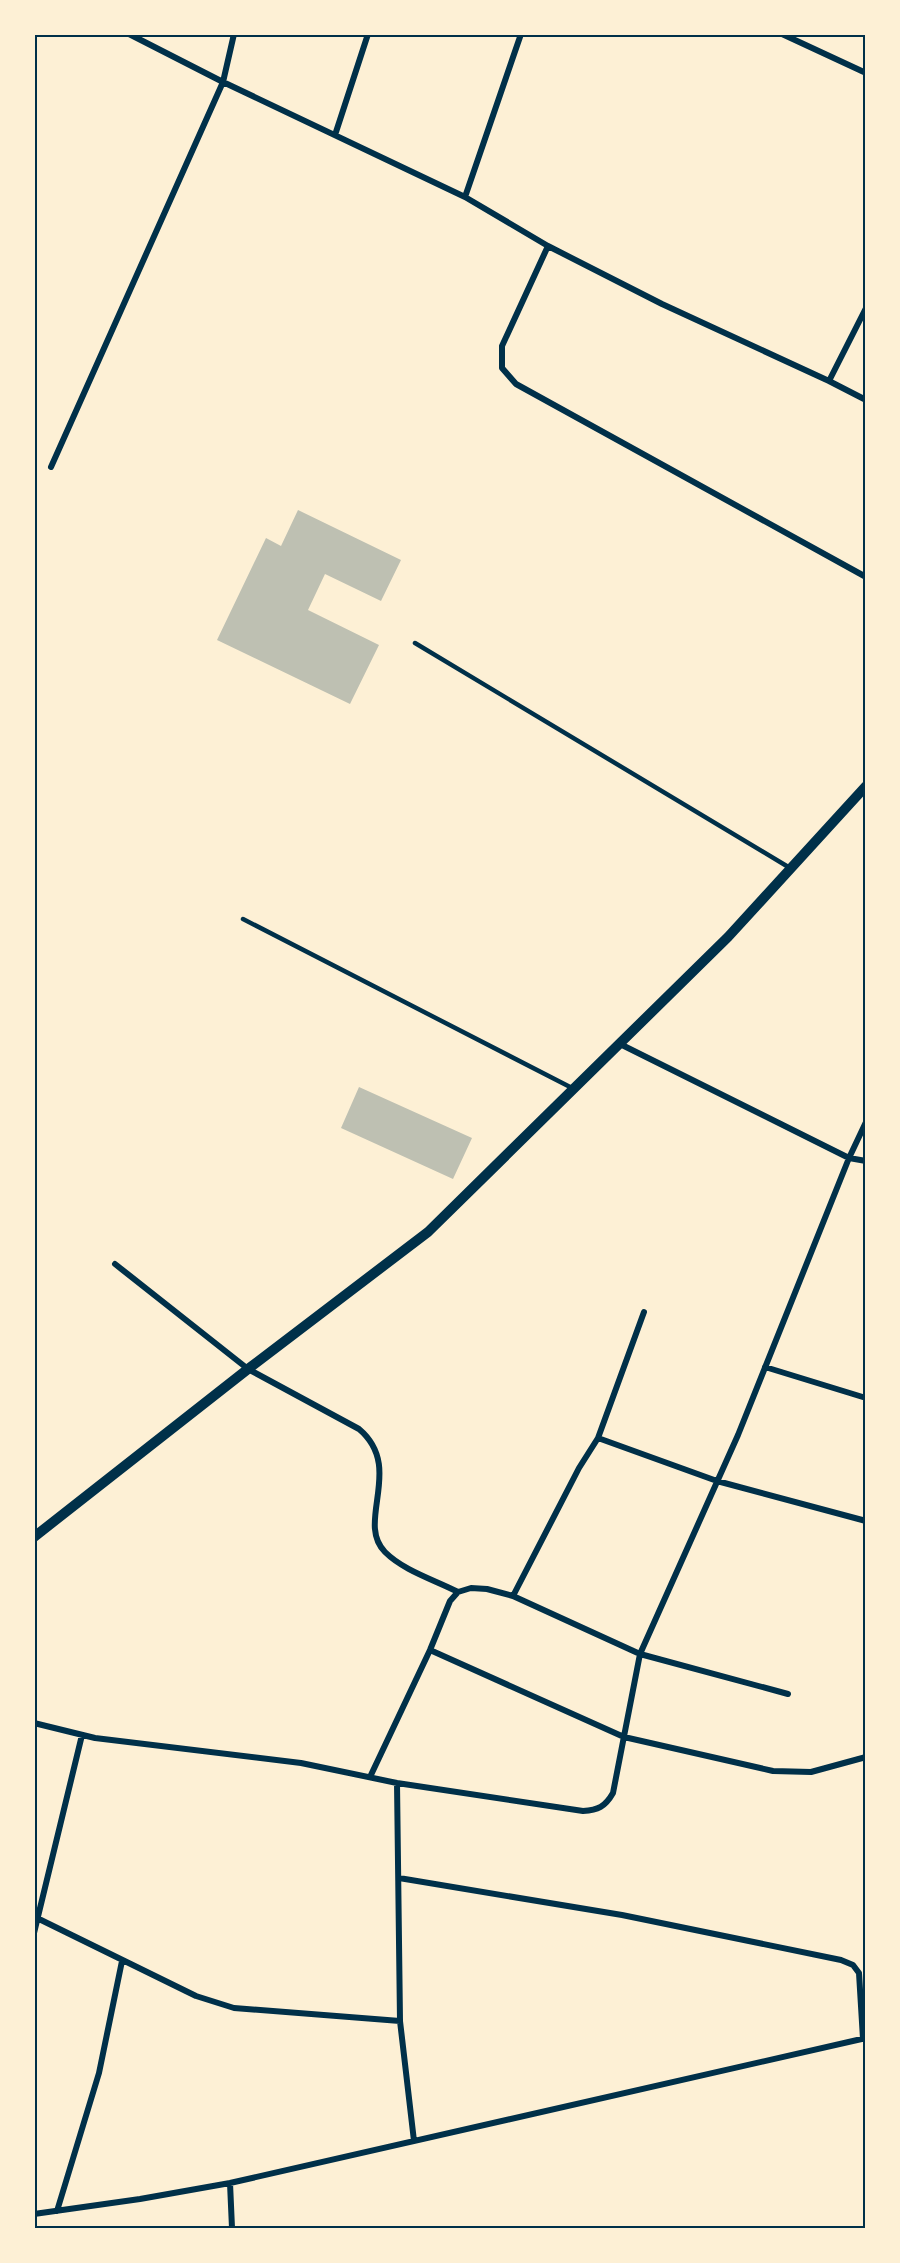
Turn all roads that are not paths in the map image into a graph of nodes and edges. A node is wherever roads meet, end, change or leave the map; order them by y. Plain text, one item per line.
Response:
1 (129, 34) edge
2 (234, 34) edge
3 (368, 34) edge
4 (521, 34) edge
5 (782, 34) edge
6 (866, 73) edge
7 (223, 82) junction
8 (335, 135) junction
9 (465, 197) junction
10 (548, 246) junction
11 (866, 308) edge
12 (829, 381) junction
13 (866, 400) edge
14 (51, 467) dead end
15 (866, 577) edge
16 (415, 644) dead end
17 (866, 786) edge
18 (790, 868) junction
19 (243, 919) dead end
20 (620, 1044) junction
21 (574, 1089) junction
22 (866, 1122) edge
23 (849, 1158) junction
24 (866, 1161) edge
25 (115, 1264) dead end
26 (644, 1312) dead end
27 (765, 1367) junction
28 (248, 1369) junction
29 (866, 1398) edge
30 (598, 1438) junction
31 (717, 1481) junction
32 (866, 1521) edge
33 (34, 1538) edge
34 (458, 1592) junction
35 (513, 1596) junction
36 (430, 1650) junction
37 (640, 1654) junction
38 (788, 1694) dead end
39 (34, 1722) edge
40 (82, 1735) junction
41 (624, 1737) junction
42 (866, 1757) edge
43 (370, 1778) junction
44 (397, 1784) junction
45 (399, 1878) junction
46 (39, 1919) junction
47 (34, 1933) edge
48 (122, 1961) junction
49 (400, 2021) junction
50 (864, 2038) edge
51 (414, 2141) junction
52 (230, 2183) junction
53 (57, 2211) junction
54 (34, 2214) edge
55 (232, 2229) edge

1 - 7 street
2 - 7 street
3 - 8 street
4 - 9 street
5 - 6 street
7 - 8 street
7 - 14 street
8 - 9 street
9 - 10 street
10 - 12 street
10 - 15 street
11 - 12 street
12 - 13 street
16 - 18 lane
17 - 18 street
18 - 20 street
19 - 21 lane
20 - 21 street
20 - 23 street
21 - 28 street
22 - 23 street
23 - 24 street
23 - 27 street
25 - 28 street
26 - 30 street
27 - 29 street
27 - 31 street
28 - 33 street
28 - 34 street
30 - 31 street
30 - 35 street
31 - 32 street
31 - 37 street
34 - 35 street
34 - 36 street
35 - 37 street
36 - 41 street
36 - 43 street
37 - 38 street
37 - 41 street
39 - 40 street
40 - 43 street
40 - 46 street
41 - 42 street
41 - 44 street
43 - 44 street
44 - 45 street
45 - 49 street
45 - 50 street
46 - 47 street
46 - 48 street
48 - 49 street
48 - 53 street
49 - 51 street
50 - 51 street
51 - 52 street
52 - 53 street
52 - 55 street
53 - 54 street

